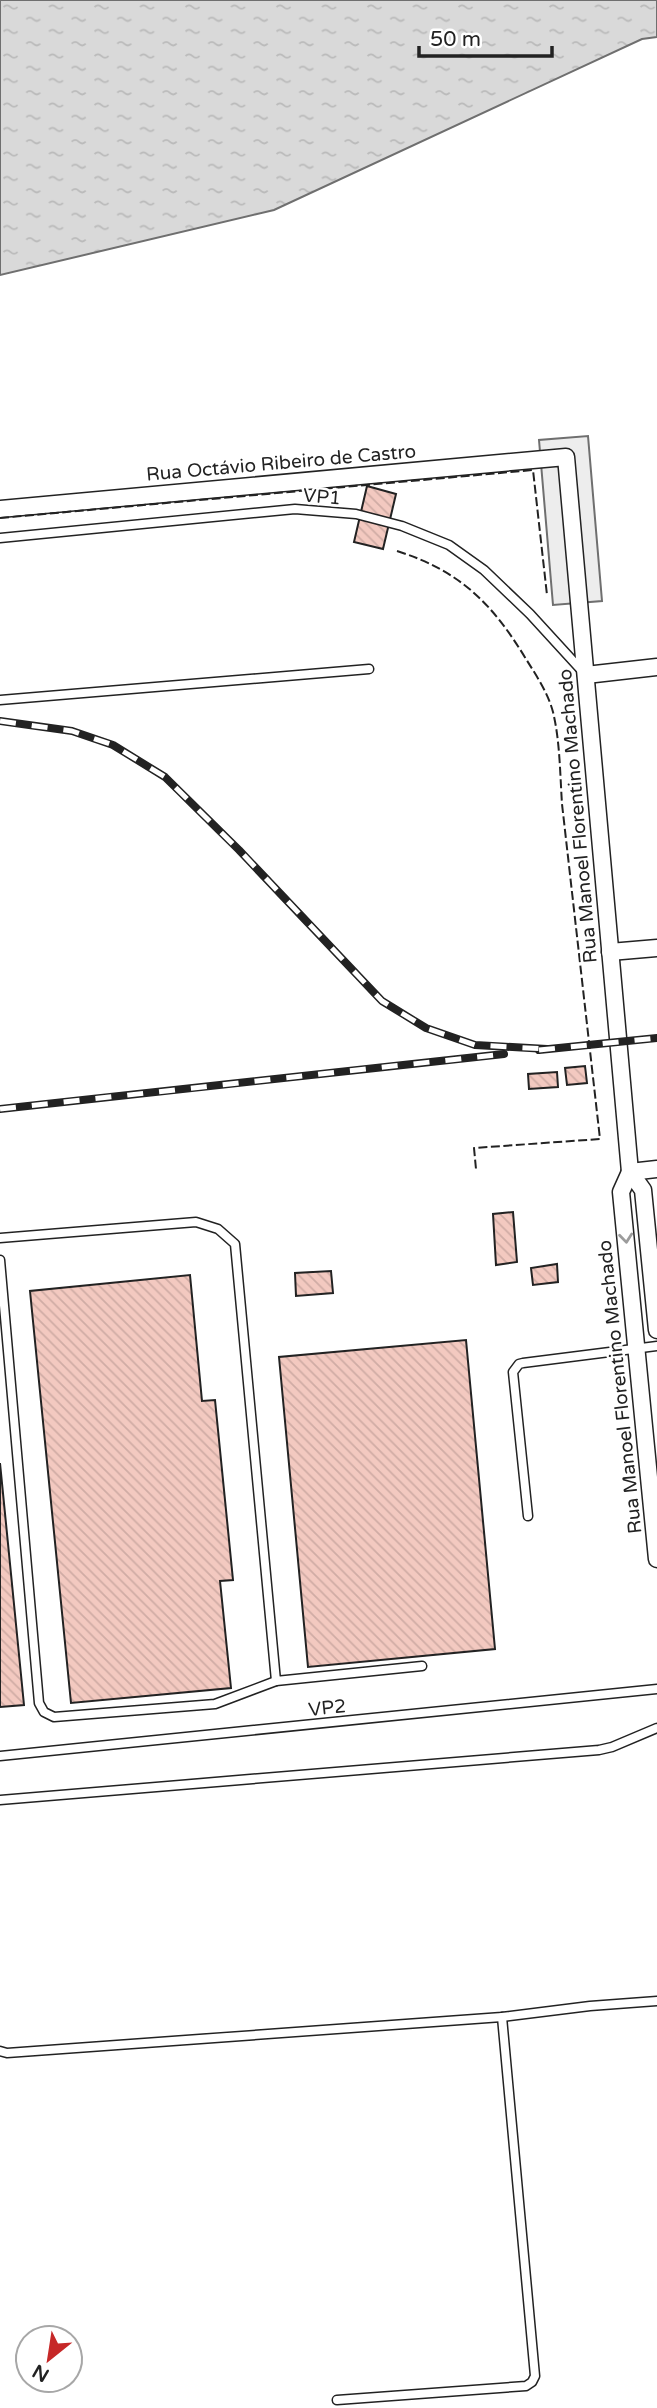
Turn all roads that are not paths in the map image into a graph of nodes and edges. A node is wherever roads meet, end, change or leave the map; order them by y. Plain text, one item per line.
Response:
1 (566, 457) joint
2 (0, 509) edge
3 (0, 538) edge
4 (657, 667) edge
5 (369, 669) dead end
6 (586, 676) junction
7 (0, 700) edge
8 (657, 948) edge
9 (610, 953) junction
10 (657, 1169) edge
11 (631, 1172) junction
12 (0, 1238) edge
13 (0, 1260) edge
14 (657, 1330) edge
15 (657, 1346) edge
16 (636, 1350) junction
17 (650, 1425) edge
18 (528, 1516) dead end
19 (657, 1559) edge
20 (422, 1666) dead end
21 (276, 1681) junction
22 (657, 1689) edge
23 (657, 1728) edge
24 (0, 1756) edge
25 (0, 1800) edge
26 (657, 2001) edge
27 (502, 2017) junction
28 (0, 2051) edge
29 (337, 2400) dead end

1 - 2 street, Rua Octávio Ribeiro de Castro
1 - 6 street, Rua Manoel Florentino Machado
3 - 6 lane, VP1
4 - 6 street
5 - 7 lane
6 - 9 street, Rua Manoel Florentino Machado
8 - 9 street
9 - 11 street, Rua Manoel Florentino Machado
10 - 11 street
11 - 14 street, Rua Manoel Florentino Machado
11 -> 16 street, Rua Manoel Florentino Machado
12 - 21 lane
13 - 21 lane
15 - 16 lane
16 - 17 street, Rua Manoel Florentino Machado
16 - 18 lane
17 - 19 street, Rua Manoel Florentino Machado
20 - 21 lane
22 - 24 lane, VP2
23 - 25 lane
26 - 27 lane
27 - 28 lane
27 - 29 lane

